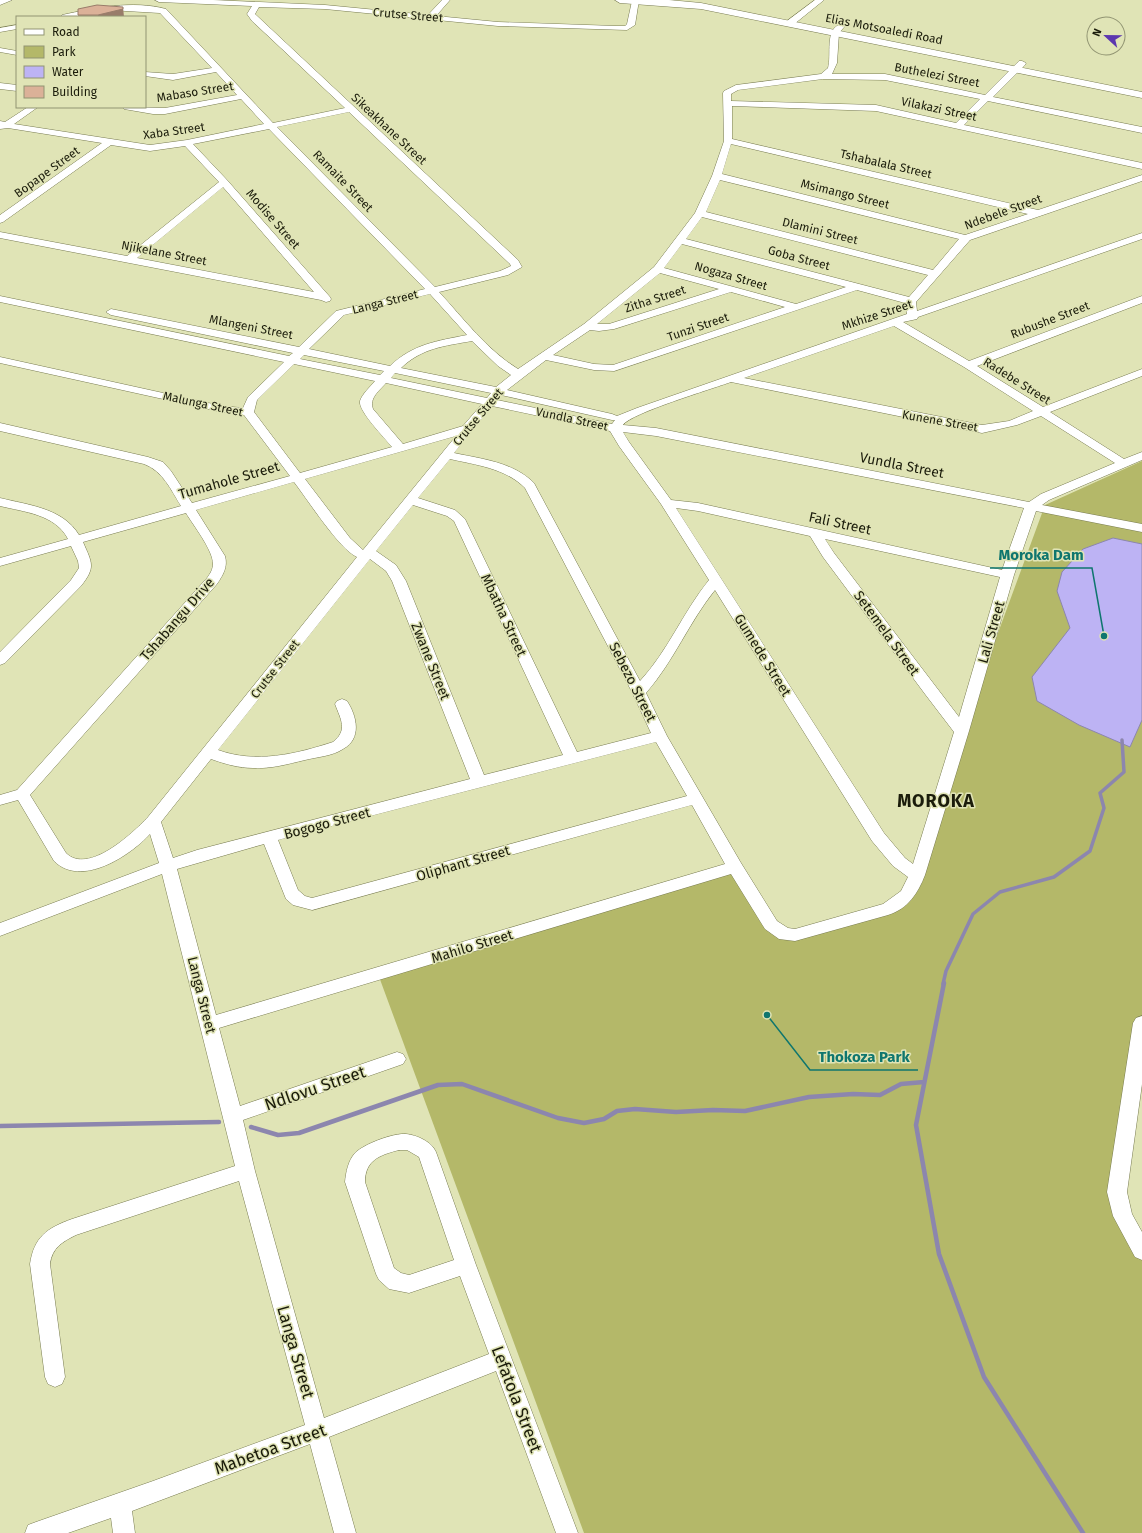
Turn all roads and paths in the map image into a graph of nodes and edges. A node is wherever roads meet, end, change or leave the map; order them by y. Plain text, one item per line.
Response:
1 (8, 0) edge
2 (146, 0) edge
3 (158, 0) edge
4 (446, 0) edge
5 (620, 0) edge
6 (705, 0) edge
7 (820, 0) edge
8 (636, 1) edge
9 (0, 3) edge
10 (257, 4) junction
11 (137, 9) junction
12 (146, 13) edge
13 (70, 16) edge
14 (131, 16) edge
15 (430, 17) junction
16 (794, 20) junction
17 (16, 27) edge
18 (838, 29) junction
19 (0, 30) edge
20 (0, 50) edge
21 (16, 53) edge
22 (1019, 66) junction
23 (218, 69) junction
24 (146, 74) edge
25 (823, 76) junction
26 (0, 86) edge
27 (1142, 87) edge
28 (16, 88) edge
29 (1142, 95) edge
30 (243, 96) junction
31 (987, 97) junction
32 (727, 98) junction
33 (32, 108) edge
34 (134, 108) edge
35 (350, 109) junction
36 (2, 122) edge
37 (270, 126) junction
38 (959, 126) junction
39 (1142, 130) edge
40 (728, 140) junction
41 (187, 142) junction
42 (108, 143) junction
43 (1142, 166) edge
44 (717, 176) junction
45 (1142, 178) edge
46 (224, 182) junction
47 (1038, 213) junction
48 (700, 214) junction
49 (0, 220) edge
50 (0, 235) edge
51 (1142, 236) edge
52 (966, 238) junction
53 (680, 240) junction
54 (129, 260) junction
55 (515, 269) joint
56 (658, 269) junction
57 (934, 273) junction
58 (856, 287) junction
59 (0, 289) edge
60 (730, 289) junction
61 (432, 290) junction
62 (324, 297) junction
63 (0, 299) edge
64 (1142, 299) edge
65 (911, 301) junction
66 (797, 308) junction
67 (340, 313) junction
68 (913, 316) junction
69 (895, 322) junction
70 (588, 326) junction
71 (474, 336) junction
72 (302, 350) junction
73 (546, 357) junction
74 (0, 360) edge
75 (292, 360) junction
76 (968, 365) junction
77 (392, 370) junction
78 (1142, 372) edge
79 (518, 374) junction
80 (384, 380) junction
81 (732, 380) junction
82 (498, 391) junction
83 (489, 401) junction
84 (1041, 411) junction
85 (248, 412) junction
86 (618, 424) junction
87 (0, 427) edge
88 (466, 429) junction
89 (400, 448) junction
90 (446, 456) junction
91 (1142, 456) edge
92 (1124, 464) junction
93 (296, 477) junction
94 (411, 500) junction
95 (0, 502) edge
96 (667, 503) junction
97 (1032, 506) junction
98 (188, 508) junction
99 (1142, 528) edge
100 (815, 533) junction
101 (75, 541) junction
102 (367, 554) junction
103 (0, 562) edge
104 (1007, 575) junction
105 (716, 580) junction
106 (0, 660) edge
107 (639, 692) junction
108 (342, 704) dead end
109 (962, 731) junction
110 (660, 736) junction
111 (209, 752) junction
112 (572, 758) junction
113 (479, 782) junction
114 (22, 794) junction
115 (695, 799) junction
116 (0, 800) edge
117 (152, 821) junction
118 (270, 838) junction
119 (168, 865) junction
120 (735, 867) junction
121 (917, 875) junction
122 (0, 930) edge
123 (1142, 1023) edge
124 (209, 1024) junction
125 (397, 1059) dead end
126 (233, 1116) junction
127 (246, 1171) junction
128 (1142, 1251) edge
129 (466, 1265) junction
130 (501, 1359) junction
131 (55, 1377) dead end
132 (318, 1431) junction
133 (120, 1505) junction
134 (36, 1533) edge
135 (124, 1533) edge
136 (345, 1533) edge
137 (567, 1533) edge

1 - 9 street
2 - 11 street
3 - 10 street, Crutse Street
3 - 12 street
4 - 15 street
5 - 8 main road, Elias Motsoaledi Road
6 - 16 main road, Elias Motsoaledi Road
7 - 16 street
8 - 15 street, Crutse Street
8 - 16 main road, Elias Motsoaledi Road
10 - 15 street, Crutse Street
10 - 35 street, Sikeakhane Street
11 - 12 street, Ramaite Street
11 - 13 street, Ramaite Street
11 - 14 street
12 - 23 street, Ramaite Street
16 - 18 main road, Elias Motsoaledi Road
17 - 19 street
18 - 22 main road, Elias Motsoaledi Road
18 - 25 street
20 - 21 street
22 - 27 main road, Elias Motsoaledi Road
22 - 29 main road, Elias Motsoaledi Road
22 - 31 street
23 - 24 street
23 - 30 street, Ramaite Street
25 - 31 street, Buthelezi Street
25 - 32 street, Buthelezi Street
26 - 28 street
30 - 34 street, Mabaso Street
30 - 37 street, Ramaite Street
31 - 38 street
31 - 39 street, Buthelezi Street
32 - 38 street, Vilakazi Street
32 - 40 street, Crutse Street
33 - 36 street
35 - 37 street, Xaba Street
35 - 55 street, Sikeakhane Street
36 - 42 street, Xaba Street
37 - 41 street, Xaba Street
37 - 61 street, Ramaite Street
38 - 43 street, Vilakazi Street
40 - 44 street, Crutse Street
40 - 47 street, Tshabalala Street
41 - 42 street, Xaba Street
41 - 46 street, Modise Street
42 - 49 street, Bopape Street
44 - 48 street, Crutse Street
44 - 52 street, Msimango Street
45 - 47 street, Ndebele Street
46 - 54 street
46 - 62 street, Modise Street
47 - 52 street, Ndebele Street
48 - 53 street, Crutse Street
48 - 57 street, Dlamini Street
50 - 54 street, Njikelane Street
51 - 68 street, Mkhize Street
52 - 57 street, Ndebele Street
53 - 56 street, Crutse Street
53 - 58 street, Goba Street
54 - 62 street, Njikelane Street
55 - 61 street, Langa Street
56 - 60 street, Nogaza Street
56 - 70 street, Crutse Street
57 - 65 street, Ndebele Street
58 - 65 street, Goba Street
58 - 66 street, Tunzi Street
59 - 72 street, Mlangeni Street
60 - 66 street, Nogaza Street
60 - 70 street, Zitha Street
61 - 67 street, Langa Street
61 - 71 street, Ramaite Street
62 - 67 street, Modise Street
63 - 75 street, Mlangeni Street
64 - 76 street, Rubushe Street
65 - 68 street
66 - 73 street, Tunzi Street
67 - 72 street, Langa Street
68 - 69 street, Mkhize Street
69 - 76 street, Radebe Street
69 - 81 street, Mkhize Street
70 - 73 street, Crutse Street
71 - 77 street
71 - 79 street, Ramaite Street
72 - 75 street, Langa Street
72 - 77 street, Mlangeni Street
73 - 79 street, Crutse Street
74 - 85 street, Malunga Street
75 - 80 street, Mlangeni Street
75 - 85 street, Langa Street
76 - 84 street, Radebe Street
77 - 80 street
77 - 82 street, Mlangeni Street
78 - 84 street, Kunene Street
79 - 82 street, Crutse Street
80 - 83 street, Mlangeni Street
80 - 89 street
81 - 84 street, Kunene Street
81 - 86 street, Mkhize Street
82 - 83 street, Crutse Street
82 - 86 street, Vundla Street
83 - 86 street, Vundla Street
83 - 88 street, Crutse Street
84 - 92 street, Radebe Street
85 - 93 street, Malunga Street
86 - 96 street, Gumede Street
86 - 97 street, Vundla Street
87 - 98 street, Tshabangu Drive
88 - 89 street, Tumahole Street
88 - 90 street, Crutse Street
89 - 93 street, Tumahole Street
90 - 94 street, Crutse Street
90 - 107 street, Sebezo Street
91 - 92 street
92 - 97 street
93 - 98 street, Tumahole Street
93 - 102 street, Malunga Street
94 - 102 street, Crutse Street
94 - 112 street, Mbatha Street
95 - 101 street
96 - 100 street, Fali Street
96 - 105 street, Gumede Street
97 - 99 street, Vundla Street
97 - 104 street, Lali Street
98 - 101 street, Tumahole Street
98 - 114 street, Tshabangu Drive
100 - 104 street, Fali Street
100 - 109 street, Setemela Street
101 - 103 street, Tumahole Street
101 - 106 street
102 - 111 street, Crutse Street
102 - 113 street, Zwane Street
104 - 109 street, Lali Street
105 - 107 street
105 - 121 street, Gumede Street
107 - 110 street, Sebezo Street
108 - 111 street
109 - 121 street, Lali Street
110 - 112 street, Bogogo Street
110 - 115 street, Sebezo Street
111 - 117 street, Crutse Street
112 - 113 street, Bogogo Street
113 - 118 street, Bogogo Street
114 - 116 street
114 - 117 street, Crutse Street
115 - 118 street, Oliphant Street
115 - 120 street, Sebezo Street
117 - 119 street, Langa Street
118 - 119 street, Bogogo Street
119 - 122 street, Bogogo Street
119 - 124 street, Langa Street
120 - 121 street, Sebezo Street
120 - 124 street, Mahilo Street
123 - 128 street
124 - 126 street, Langa Street
125 - 126 street, Ndlovu Street
126 - 127 street, Langa Street
127 - 131 street
127 - 132 street, Langa Street
129 - 129 street, Lefatola Street
129 - 130 street, Lefatola Street
130 - 132 street, Mabetoa Street
130 - 137 street, Lefatola Street
132 - 133 street, Mabetoa Street
132 - 136 street, Langa Street
133 - 134 street, Mabetoa Street
133 - 135 street

